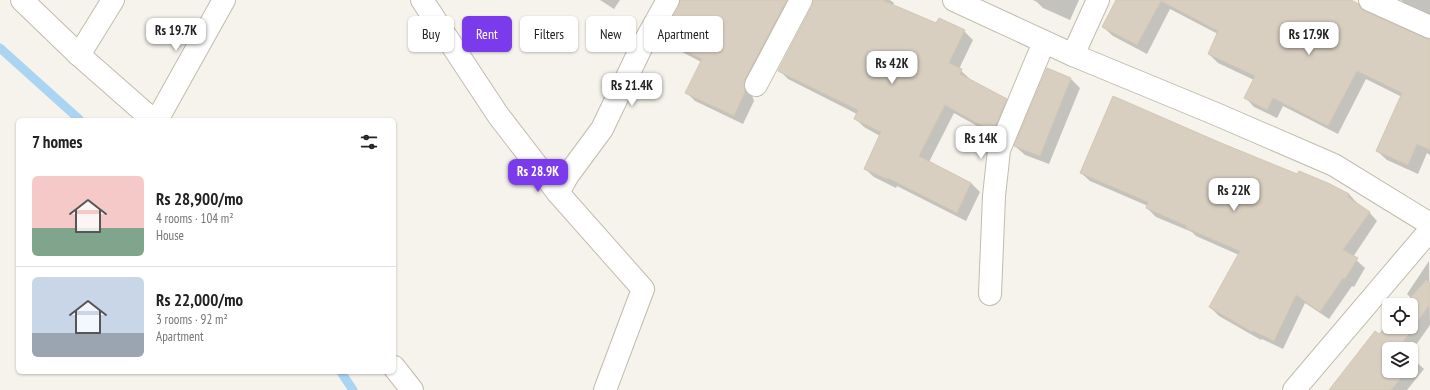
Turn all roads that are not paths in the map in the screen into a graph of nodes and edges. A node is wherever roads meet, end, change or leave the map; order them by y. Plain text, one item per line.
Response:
1 (113, 0) edge
2 (224, 0) edge
3 (422, 0) edge
4 (668, 0) edge
5 (801, 0) edge
6 (954, 0) edge
7 (1098, 0) edge
8 (1370, 0) edge
9 (25, 1) edge
10 (1430, 27) edge
11 (1044, 42) junction
12 (79, 55) junction
13 (1072, 55) junction
14 (756, 85) dead end
15 (151, 118) edge
16 (159, 118) edge
17 (558, 192) junction
18 (1430, 224) edge
19 (1430, 230) edge
20 (990, 294) dead end
21 (396, 370) edge
22 (412, 390) edge
23 (605, 390) edge
24 (1294, 390) edge

1 - 12 street
2 - 16 street
3 - 17 street
4 - 17 street
5 - 14 street
6 - 11 street
7 - 13 street
8 - 10 street
9 - 12 street
11 - 13 street
11 - 20 street
12 - 15 street
13 - 18 street
17 - 23 street
19 - 24 street
21 - 22 street

